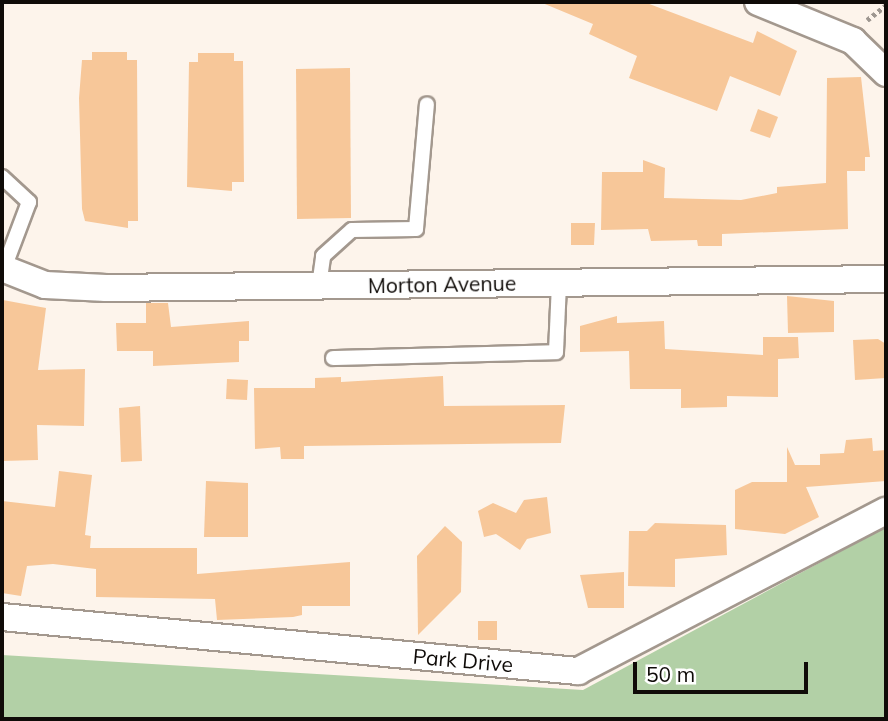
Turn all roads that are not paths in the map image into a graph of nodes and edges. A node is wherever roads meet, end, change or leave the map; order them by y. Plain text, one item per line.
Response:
1 (758, 2) edge
2 (886, 72) edge
3 (427, 104) dead end
4 (2, 177) edge
5 (3, 268) edge
6 (886, 279) edge
7 (559, 283) junction
8 (319, 286) junction
9 (333, 358) dead end
10 (886, 511) edge
11 (2, 617) edge

1 - 2 street
3 - 8 lane
4 - 5 lane
5 - 8 street, Morton Avenue
6 - 7 street, Morton Avenue
7 - 8 street, Morton Avenue
7 - 9 lane
10 - 11 street, Park Drive

